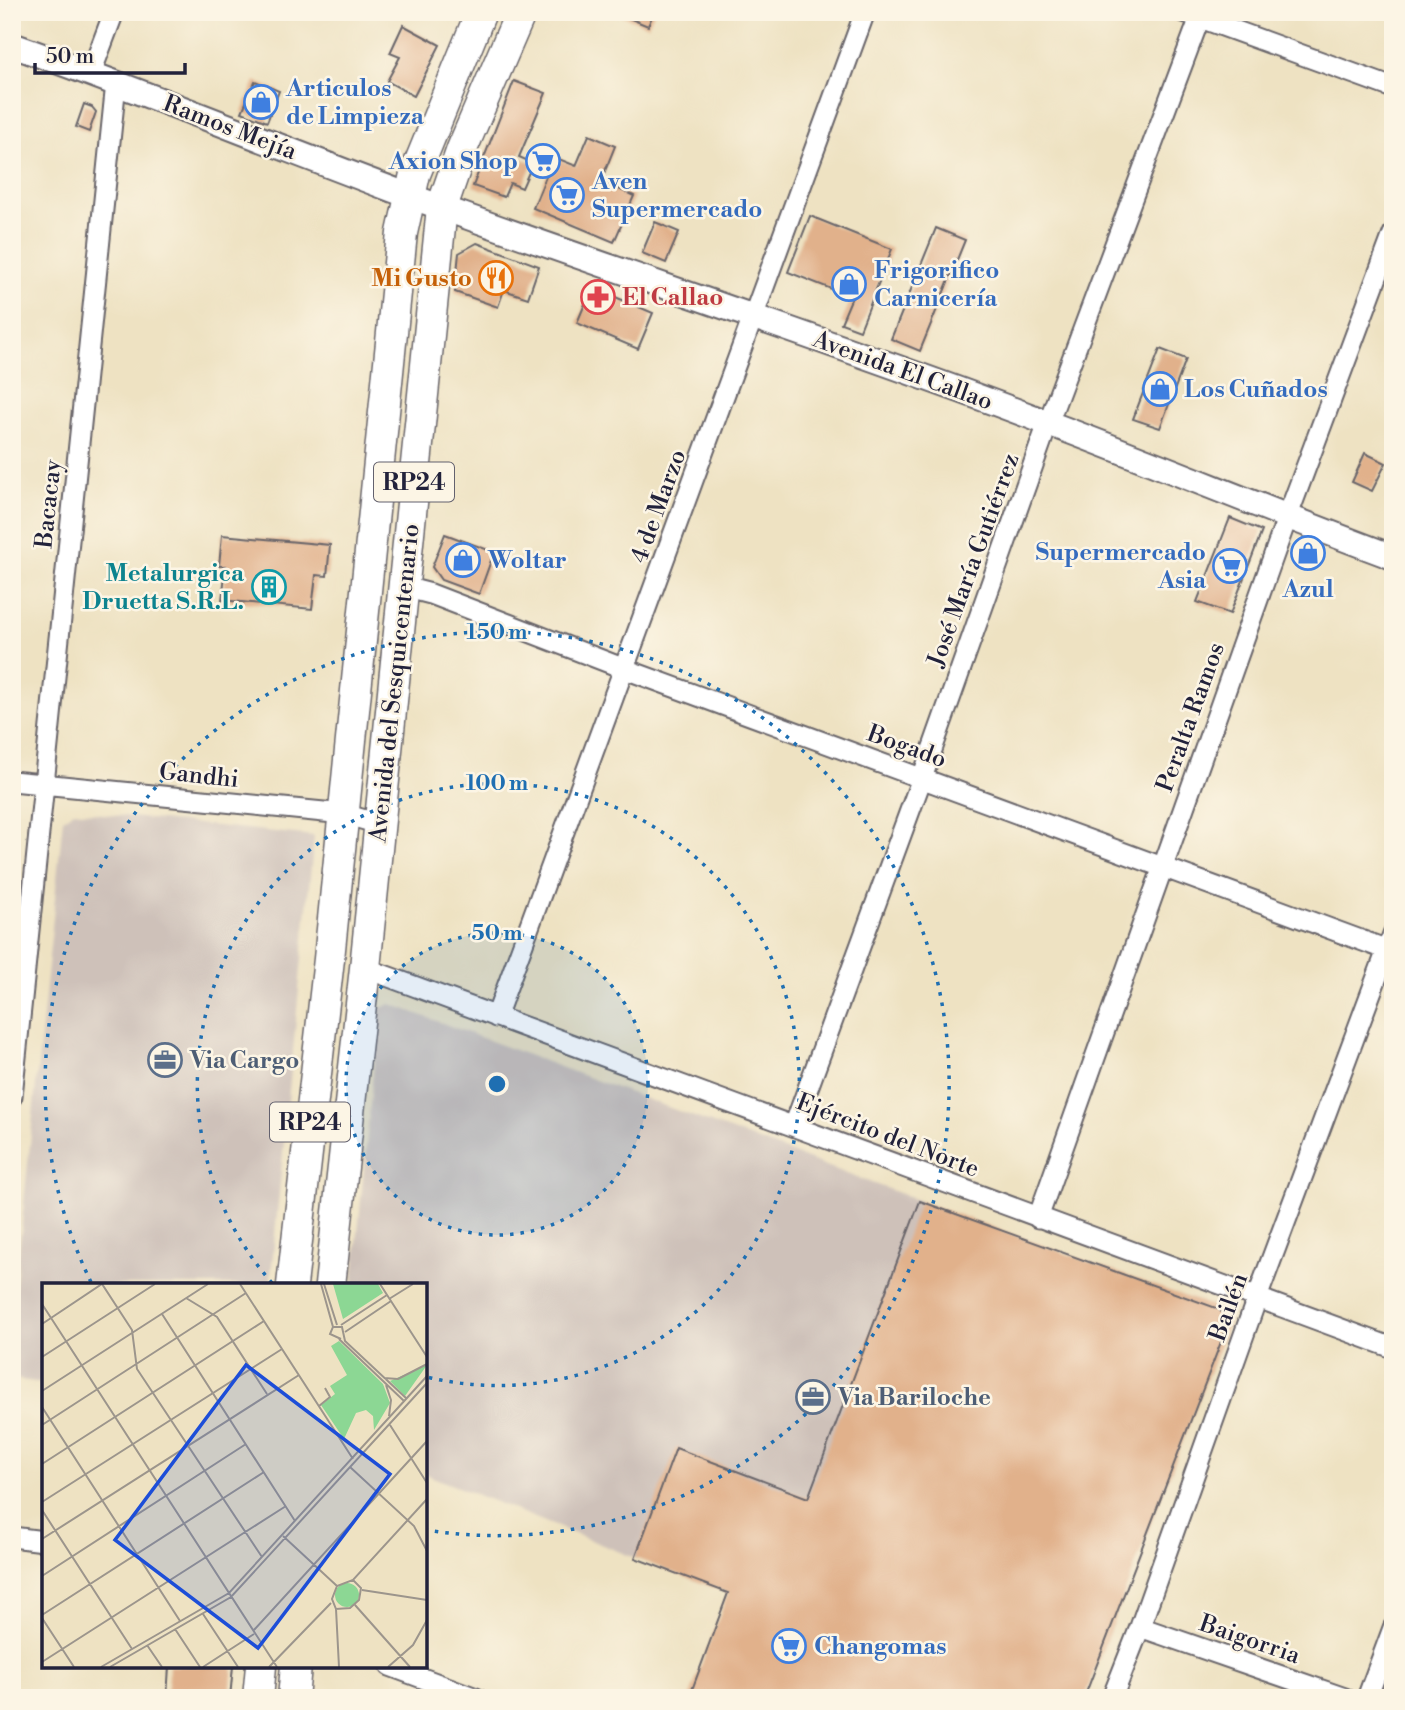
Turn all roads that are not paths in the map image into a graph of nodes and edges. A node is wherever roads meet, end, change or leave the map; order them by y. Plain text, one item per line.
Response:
1 (114, 12) edge
2 (481, 12) edge
3 (522, 12) edge
4 (865, 12) edge
5 (1195, 14) edge
6 (12, 45) edge
7 (90, 73) junction
8 (116, 83) junction
9 (1393, 88) edge
10 (409, 195) junction
11 (442, 207) junction
12 (1393, 234) edge
13 (754, 316) junction
14 (1048, 423) junction
15 (1287, 518) junction
16 (1393, 557) edge
17 (404, 587) junction
18 (625, 669) junction
19 (922, 778) junction
20 (12, 781) edge
21 (44, 785) junction
22 (344, 814) junction
23 (379, 824) junction
24 (1162, 869) junction
25 (1391, 945) edge
26 (365, 968) junction
27 (496, 1017) junction
28 (12, 1096) edge
29 (794, 1126) junction
30 (1038, 1218) junction
31 (292, 1283) edge
32 (330, 1283) edge
33 (1257, 1298) junction
34 (1393, 1348) edge
35 (12, 1537) edge
36 (42, 1541) edge
37 (1140, 1627) junction
38 (1393, 1628) edge
39 (261, 1668) edge
40 (296, 1668) edge
41 (395, 1668) edge
42 (258, 1698) edge
43 (293, 1698) edge
44 (476, 1698) edge
45 (1112, 1698) edge
46 (1345, 1698) edge
47 (1367, 1698) edge

1 - 7 street
2 - 10 main road, Avenida del Sesquicentenario / RP24
3 - 11 main road, Avenida del Sesquicentenario / RP24
4 - 13 street, 4 de Marzo
5 - 9 street
5 - 14 street, José María Gutiérrez
6 - 7 street, Ramos Mejía
7 - 8 street, Ramos Mejía
8 - 10 street, Ramos Mejía
8 - 21 street, Bacacay
10 - 11 street, Avenida El Callao
10 - 22 main road, Avenida del Sesquicentenario / RP24
11 - 13 street, Avenida El Callao
11 - 17 main road, Avenida del Sesquicentenario / RP24
12 - 15 street, Peralta Ramos
13 - 14 street, Avenida El Callao
13 - 18 street, 4 de Marzo
14 - 15 street, Avenida El Callao
14 - 19 street, José María Gutiérrez
15 - 16 street, Avenida El Callao
15 - 24 street, Peralta Ramos
17 - 18 street, Bogado
17 - 23 main road, Avenida del Sesquicentenario / RP24
18 - 19 street, Bogado
18 - 27 street, 4 de Marzo
19 - 24 street, Bogado
19 - 29 street, José María Gutiérrez
20 - 21 street, Gandhi
21 - 22 street, Gandhi
21 - 28 street, Bacacay
22 - 23 street, Gandhi
22 - 31 main road, Avenida del Sesquicentenario / RP24
23 - 26 main road, Avenida del Sesquicentenario / RP24
24 - 25 street, Bogado
24 - 30 street, Peralta Ramos
25 - 33 street, Bailén
26 - 27 street, Ejército del Norte
26 - 32 main road, Avenida del Sesquicentenario / RP24
27 - 29 street, Ejército del Norte
29 - 30 street, Ejército del Norte
30 - 33 street, Ejército del Norte
33 - 34 street, Ejército del Norte
33 - 37 street, Bailén
35 - 36 street
37 - 45 street, Bailén
37 - 46 street, Baigorria
38 - 47 street
39 - 42 main road
40 - 43 main road
41 - 44 street

